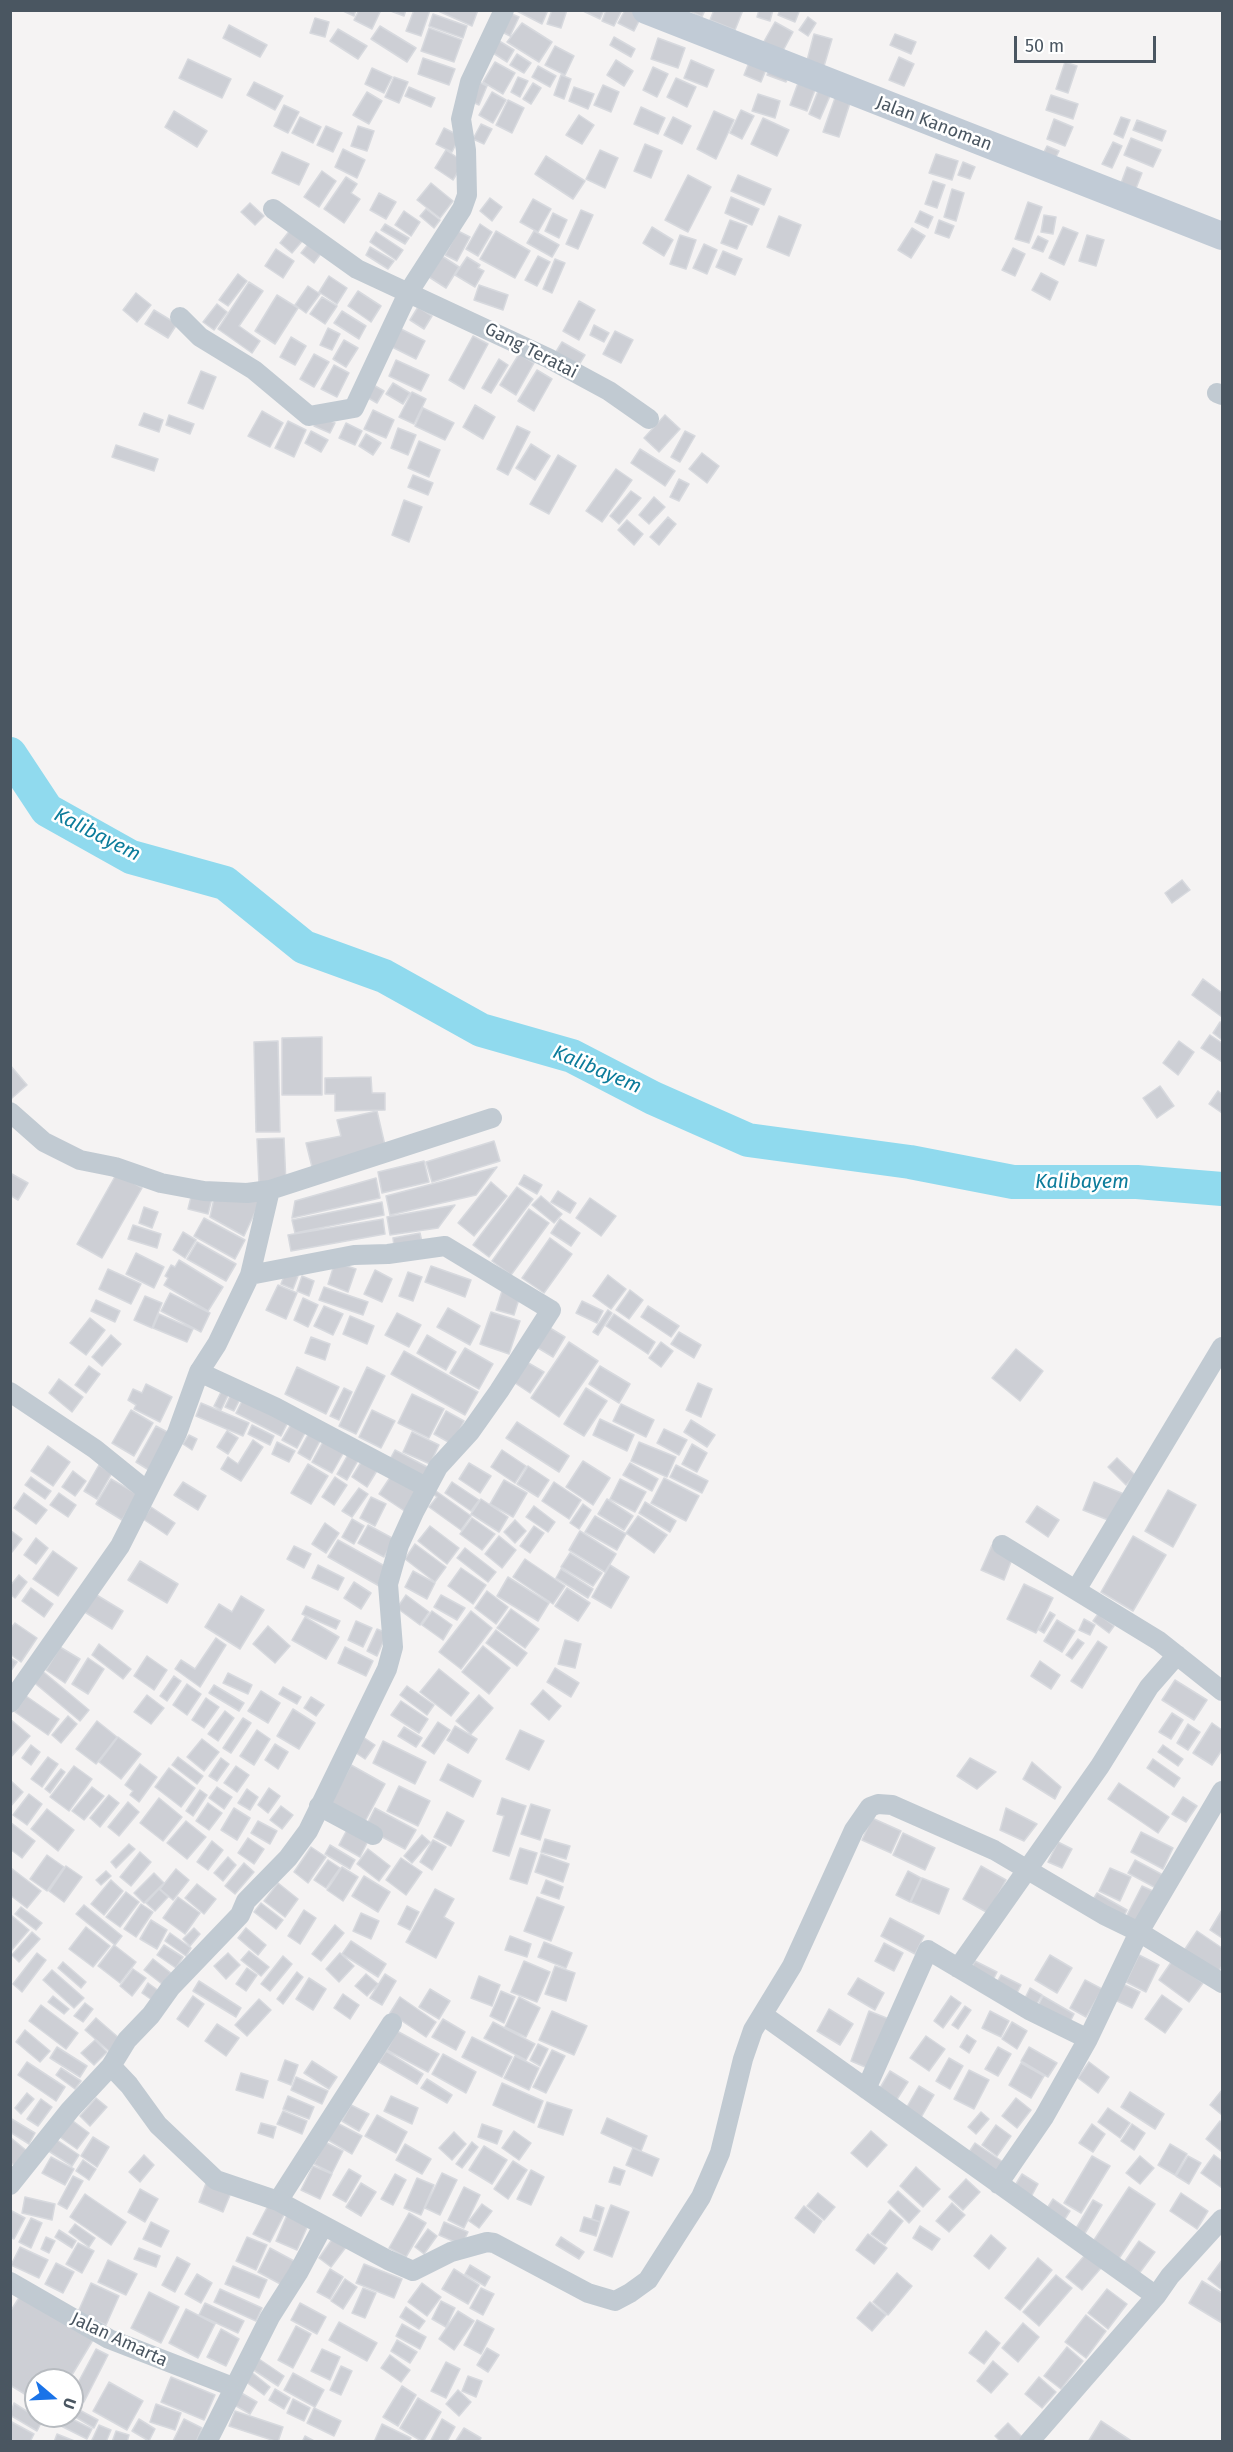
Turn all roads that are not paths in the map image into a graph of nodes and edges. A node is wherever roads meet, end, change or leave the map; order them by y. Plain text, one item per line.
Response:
1 (504, 10) edge
2 (661, 14) edge
3 (273, 209) dead end
4 (1222, 236) edge
5 (408, 293) junction
6 (180, 317) dead end
7 (650, 419) dead end
8 (10, 1112) edge
9 (492, 1118) dead end
10 (270, 1190) junction
11 (250, 1275) junction
12 (1222, 1347) edge
13 (199, 1371) junction
14 (10, 1392) edge
15 (426, 1487) junction
16 (147, 1491) junction
17 (1002, 1545) dead end
18 (1076, 1590) junction
19 (1177, 1655) junction
20 (1222, 1691) edge
21 (10, 1703) edge
22 (1222, 1791) edge
23 (319, 1806) junction
24 (373, 1835) dead end
25 (1029, 1871) junction
26 (1139, 1932) junction
27 (958, 1968) junction
28 (1222, 1983) edge
29 (763, 2015) junction
30 (392, 2022) dead end
31 (1088, 2039) junction
32 (111, 2066) junction
33 (866, 2089) junction
34 (998, 2184) junction
35 (10, 2185) edge
36 (278, 2200) junction
37 (1222, 2219) edge
38 (323, 2226) junction
39 (10, 2282) edge
40 (1156, 2296) junction
41 (233, 2387) junction
42 (207, 2442) edge
43 (1029, 2442) edge

1 - 5 street
2 - 4 street, Jalan Kanoman
3 - 5 street, Gang Teratai
5 - 6 street
5 - 7 street, Gang Teratai
8 - 10 street
9 - 10 street
10 - 11 street
11 - 13 street
11 - 15 street
12 - 18 street
13 - 15 street
13 - 16 street
14 - 16 street
15 - 23 street
16 - 21 street
17 - 18 street
18 - 19 street
19 - 20 street
19 - 25 street
22 - 26 street
23 - 24 street
23 - 32 street
25 - 26 street
25 - 27 street
25 - 29 street
26 - 28 street
26 - 31 street
27 - 31 street
27 - 33 street
29 - 33 street
29 - 38 street
30 - 36 street
31 - 34 street
32 - 35 street
32 - 36 street
33 - 34 street
34 - 40 street
36 - 38 street
37 - 40 street
38 - 41 street
39 - 41 street, Jalan Amarta
40 - 43 street
41 - 42 street

